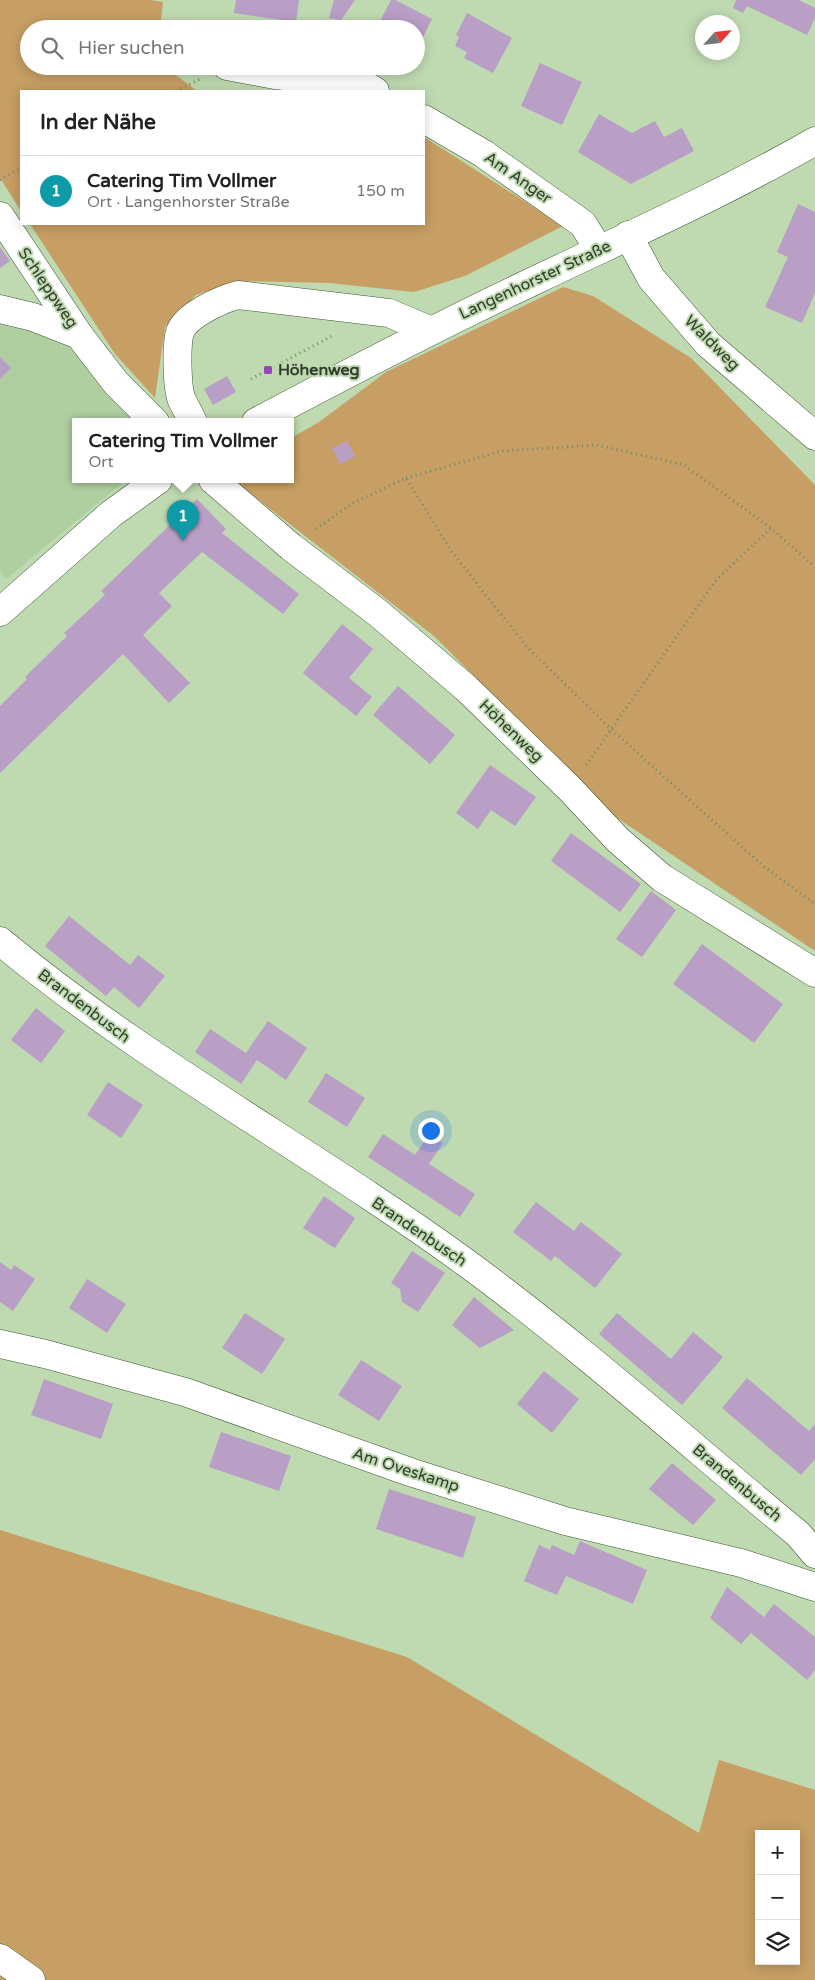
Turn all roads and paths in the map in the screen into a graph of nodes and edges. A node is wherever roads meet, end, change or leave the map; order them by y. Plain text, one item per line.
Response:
1 (275, 75) edge
2 (373, 90) edge
3 (425, 120) edge
4 (815, 141) edge
5 (20, 169) edge
6 (0, 180) edge
7 (0, 216) edge
8 (628, 235) junction
9 (599, 250) junction
10 (0, 309) edge
11 (429, 330) junction
12 (337, 333) dead end
13 (79, 335) junction
14 (251, 379) dead end
15 (151, 418) edge
16 (191, 418) edge
17 (264, 418) edge
18 (815, 436) edge
19 (406, 478) junction
20 (154, 483) edge
21 (217, 483) edge
22 (771, 528) junction
23 (292, 547) junction
24 (815, 567) edge
25 (0, 612) edge
26 (611, 730) junction
27 (569, 788) junction
28 (815, 904) edge
29 (0, 941) edge
30 (815, 973) edge
31 (0, 1344) edge
32 (815, 1554) edge
33 (815, 1587) edge
34 (0, 1958) edge
35 (31, 1980) edge

1 - 2 street
3 - 9 street, Am Anger
4 - 8 street, Langenhorster Straße
5 - 6 path
7 - 13 street, Schleppweg
8 - 9 street, Langenhorster Straße
8 - 18 street, Waldweg
9 - 11 street, Langenhorster Straße
10 - 13 street
11 - 16 street
11 - 17 street, Langenhorster Straße
12 - 14 path
13 - 15 street, Schleppweg
19 - 22 path
19 - 23 path
19 - 26 path
20 - 25 street
21 - 23 street, Höhenweg
22 - 24 path
22 - 26 path
23 - 27 street, Höhenweg
26 - 27 path
26 - 28 path
27 - 30 street, Höhenweg
29 - 32 street, Brandenbusch
31 - 33 street, Am Oveskamp
34 - 35 street

